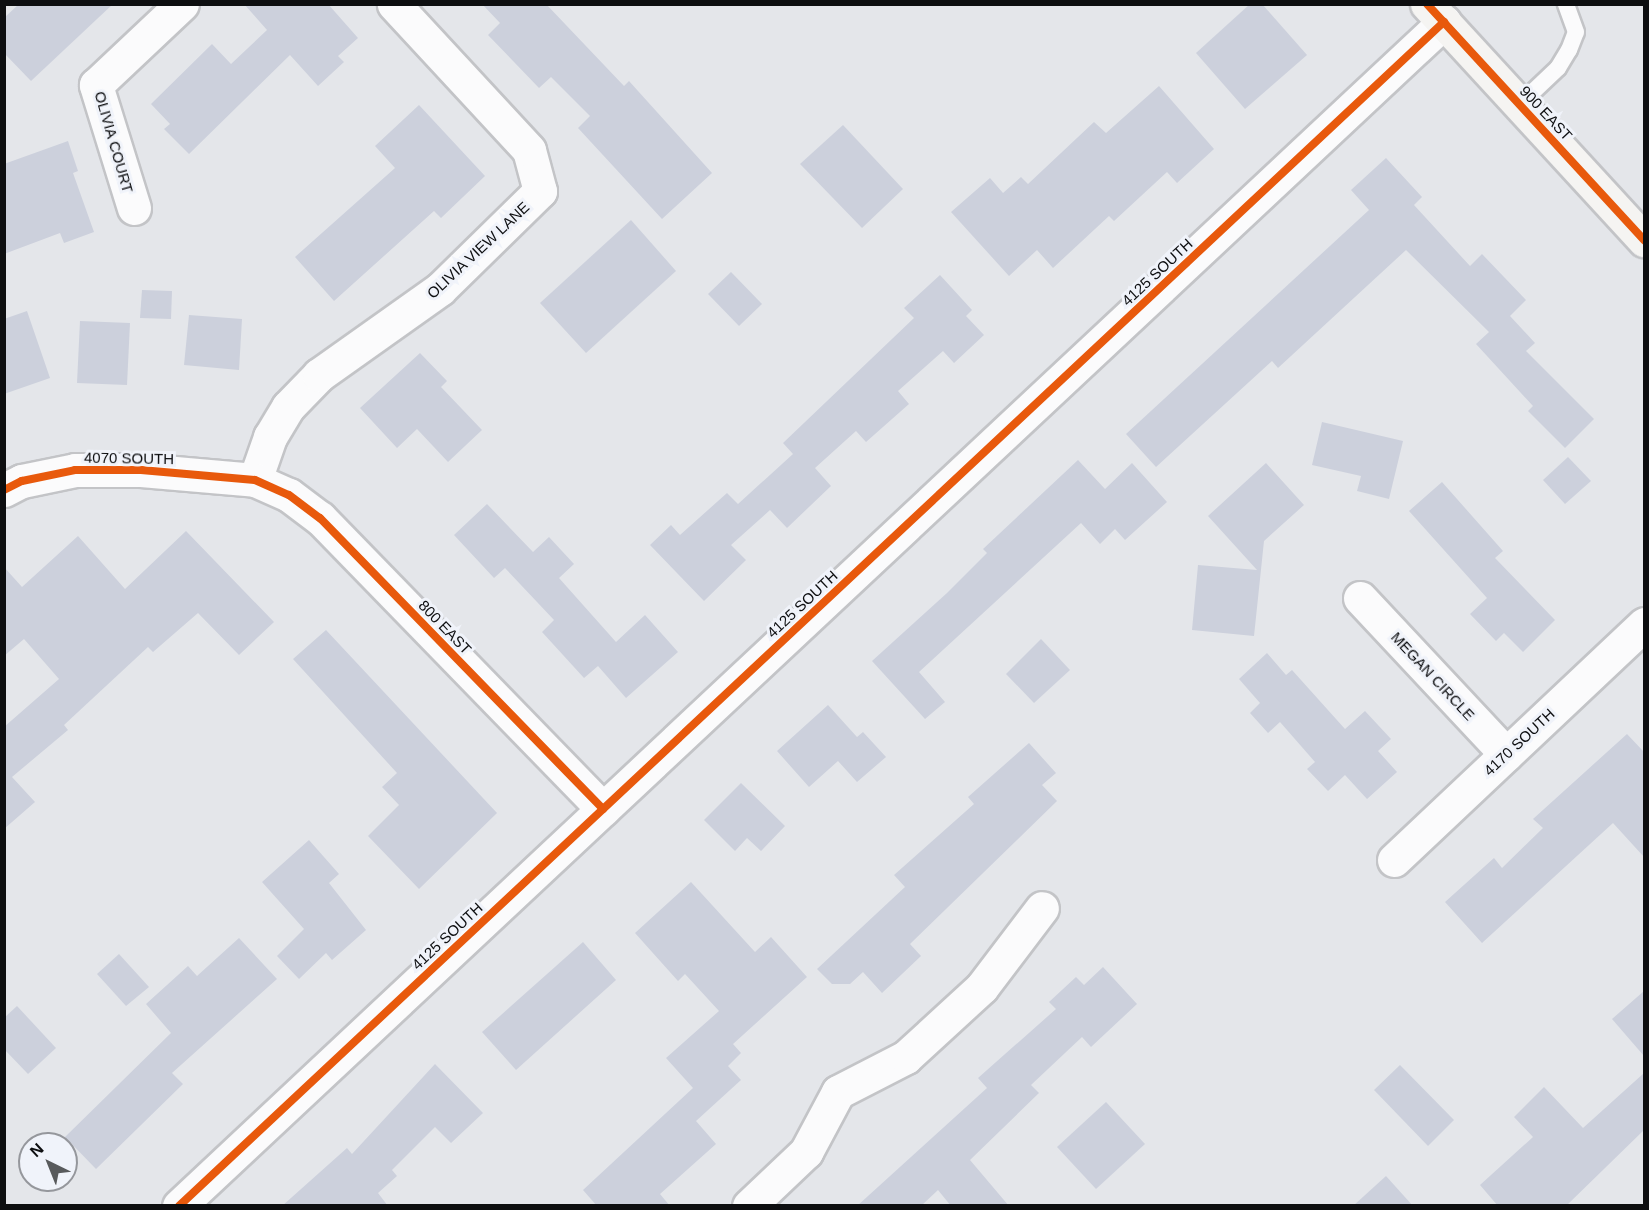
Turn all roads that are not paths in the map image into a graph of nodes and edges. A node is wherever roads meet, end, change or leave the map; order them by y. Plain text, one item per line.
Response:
1 (183, 4) edge
2 (393, 4) edge
3 (1566, 4) edge
4 (1436, 13) edge
5 (1520, 104) junction
6 (134, 208) dead end
7 (1644, 240) edge
8 (255, 480) junction
9 (4, 490) edge
10 (1359, 598) dead end
11 (1644, 624) edge
12 (1506, 754) junction
13 (603, 809) junction
14 (1394, 860) dead end
15 (1042, 908) dead end
16 (179, 1206) edge
17 (749, 1206) edge

1 - 6 street, OLIVIA COURT
2 - 8 street, OLIVIA VIEW LANE
3 - 5 lane
4 - 5 main road, 900 EAST
4 - 13 street, 4125 SOUTH
5 - 7 main road, 900 EAST
8 - 9 street, 4070 SOUTH
8 - 13 street, 800 EAST
10 - 12 street, MEGAN CIRCLE
11 - 12 street, 4170 SOUTH
12 - 14 street, 4170 SOUTH
13 - 16 street, 4125 SOUTH
15 - 17 street

